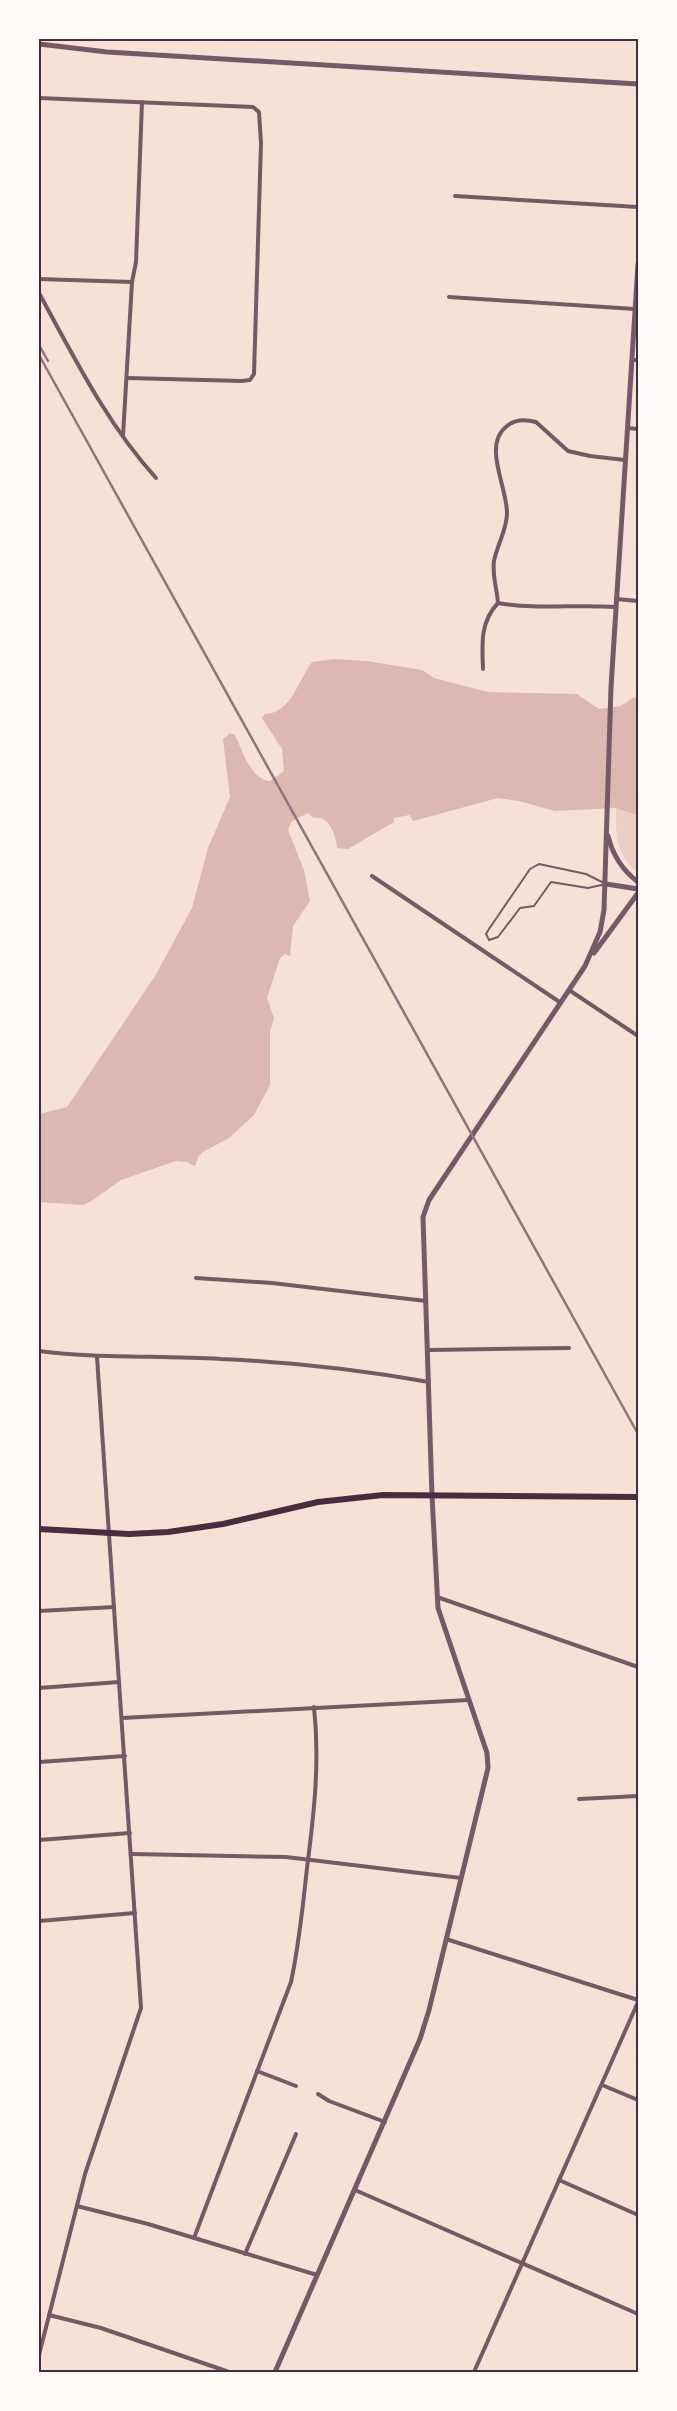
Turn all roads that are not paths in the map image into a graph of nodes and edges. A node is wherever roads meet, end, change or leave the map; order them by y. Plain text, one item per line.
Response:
1 (39, 44) edge
2 (638, 84) edge
3 (39, 98) edge
4 (142, 102) junction
5 (455, 196) dead end
6 (638, 207) edge
7 (638, 264) edge
8 (638, 269) edge
9 (39, 279) edge
10 (132, 282) junction
11 (39, 293) edge
12 (449, 297) dead end
13 (635, 309) junction
14 (635, 360) edge
15 (128, 378) junction
16 (628, 428) junction
17 (638, 429) edge
18 (123, 436) junction
19 (625, 460) junction
20 (156, 478) dead end
21 (616, 599) junction
22 (638, 601) edge
23 (498, 603) junction
24 (615, 607) junction
25 (482, 669) dead end
26 (607, 828) junction
27 (372, 876) dead end
28 (638, 882) edge
29 (606, 884) junction
30 (638, 889) edge
31 (638, 893) edge
32 (585, 966) junction
33 (569, 990) junction
34 (561, 1003) junction
35 (638, 1036) edge
36 (196, 1278) dead end
37 (426, 1301) junction
38 (569, 1348) dead end
39 (429, 1350) junction
40 (39, 1351) edge
41 (97, 1356) junction
42 (429, 1382) junction
43 (432, 1496) junction
44 (638, 1497) edge
45 (39, 1529) edge
46 (109, 1532) junction
47 (438, 1597) junction
48 (114, 1607) junction
49 (39, 1611) edge
50 (638, 1667) edge
51 (119, 1682) junction
52 (39, 1688) edge
53 (469, 1700) junction
54 (314, 1707) junction
55 (122, 1718) junction
56 (125, 1756) junction
57 (39, 1762) edge
58 (638, 1796) edge
59 (579, 1799) dead end
60 (130, 1833) junction
61 (39, 1840) edge
62 (132, 1854) junction
63 (308, 1859) junction
64 (461, 1878) junction
65 (135, 1913) junction
66 (39, 1921) edge
67 (446, 1939) junction
68 (638, 2001) edge
69 (257, 2071) junction
70 (602, 2085) junction
71 (296, 2086) dead end
72 (318, 2094) dead end
73 (638, 2100) edge
74 (385, 2122) junction
75 (296, 2134) dead end
76 (559, 2180) junction
77 (356, 2190) junction
78 (77, 2206) junction
79 (638, 2215) edge
80 (194, 2238) junction
81 (245, 2254) junction
82 (523, 2262) junction
83 (317, 2275) junction
84 (638, 2314) edge
85 (49, 2315) junction
86 (39, 2355) edge
87 (230, 2372) edge
88 (274, 2372) edge
89 (474, 2372) edge

1 - 2 street
3 - 4 street
4 - 10 street
4 - 15 street
5 - 6 street
7 - 8 street
8 - 13 street
9 - 10 street
10 - 15 street
11 - 18 street
12 - 13 street
13 - 14 street
14 - 16 street
15 - 18 street
16 - 17 street
16 - 19 street
18 - 20 street
19 - 21 street
19 - 23 street
21 - 22 street
21 - 24 street
23 - 24 street
23 - 25 street
24 - 26 street
26 - 28 street
26 - 29 street
27 - 34 street
29 - 29 lane
29 - 30 street
29 - 32 street
31 - 32 street
32 - 33 street
33 - 34 street
33 - 35 street
34 - 37 street
36 - 37 street
37 - 39 street
38 - 39 street
39 - 42 street
40 - 41 street
41 - 42 street
41 - 46 street
42 - 43 street
43 - 44 main road
43 - 46 main road
43 - 47 street
45 - 46 main road
46 - 48 street
47 - 50 street
47 - 53 street
48 - 49 street
48 - 51 street
51 - 52 street
51 - 55 street
53 - 54 street
53 - 64 street
54 - 55 street
54 - 63 street
55 - 56 street
56 - 57 street
56 - 60 street
58 - 59 street
60 - 61 street
60 - 62 street
62 - 63 street
62 - 65 street
63 - 64 street
63 - 69 street
64 - 67 street
65 - 66 street
65 - 78 street
67 - 68 street
67 - 74 street
68 - 70 street
69 - 71 street
69 - 80 street
70 - 73 street
70 - 76 street
72 - 74 street
74 - 77 street
75 - 81 street
76 - 79 street
76 - 82 street
77 - 82 street
77 - 83 street
78 - 80 street
78 - 85 street
80 - 81 street
81 - 83 street
82 - 84 street
82 - 89 street
83 - 88 street
85 - 86 street
85 - 87 street

